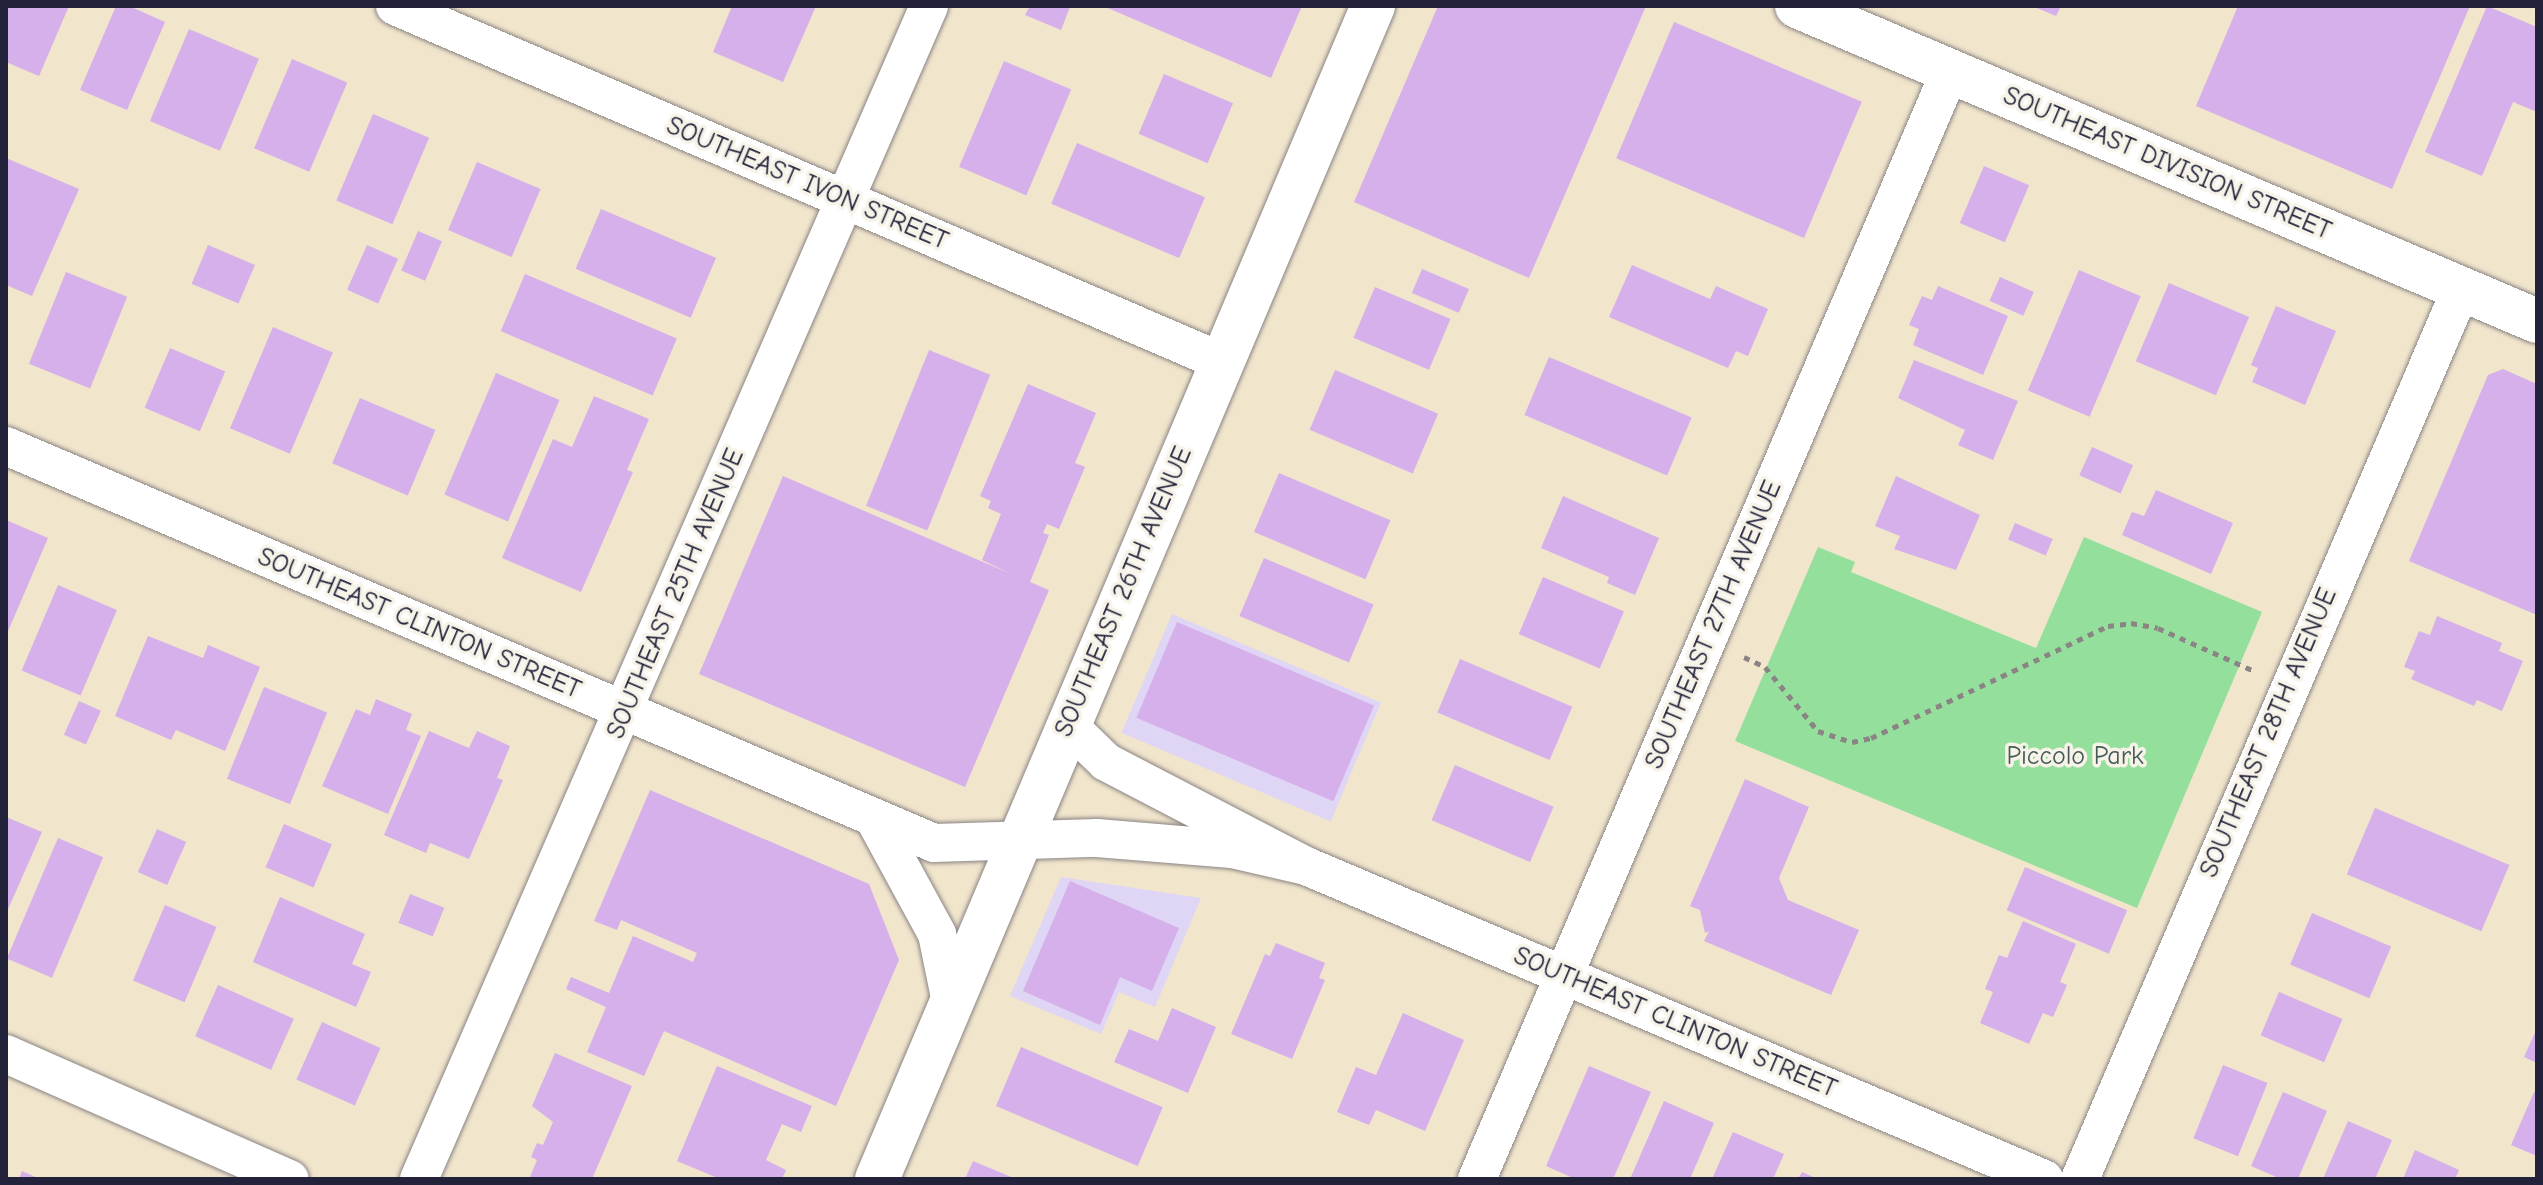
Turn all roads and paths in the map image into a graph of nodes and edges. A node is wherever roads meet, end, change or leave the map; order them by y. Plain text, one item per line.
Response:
1 (395, 6) edge
2 (929, 6) edge
3 (1373, 6) edge
4 (1797, 6) edge
5 (1950, 71) junction
6 (844, 201) junction
7 (2461, 289) junction
8 (2537, 321) edge
9 (1220, 361) junction
10 (6, 446) edge
11 (1707, 639) junction
12 (2289, 686) junction
13 (626, 712) junction
14 (1068, 725) junction
15 (876, 822) junction
16 (1019, 842) junction
17 (1306, 866) junction
18 (1564, 977) junction
19 (951, 1002) junction
20 (6, 1054) edge
21 (290, 1179) edge
22 (419, 1179) edge
23 (877, 1179) edge
24 (1477, 1179) edge
25 (2044, 1179) edge
26 (2080, 1179) edge

1 - 6 street, SOUTHEAST IVON STREET
2 - 6 street, SOUTHEAST 25TH AVENUE
3 - 9 street, SOUTHEAST 26TH AVENUE
4 - 5 street, SOUTHEAST DIVISION STREET
5 - 7 street, SOUTHEAST DIVISION STREET
5 - 11 street, SOUTHEAST 27TH AVENUE
6 - 9 street, SOUTHEAST IVON STREET
6 - 13 street, SOUTHEAST 25TH AVENUE
7 - 8 street, SOUTHEAST DIVISION STREET
7 - 12 street, SOUTHEAST 28TH AVENUE
9 - 14 street, SOUTHEAST 26TH AVENUE
10 - 13 street, SOUTHEAST CLINTON STREET
11 - 12 path
11 - 18 street, SOUTHEAST 27TH AVENUE
12 - 26 street, SOUTHEAST 28TH AVENUE
13 - 15 street, SOUTHEAST CLINTON STREET
13 - 22 street, SOUTHEAST 25TH AVENUE
14 - 16 street, SOUTHEAST 26TH AVENUE
14 - 17 street, SOUTHEAST CLINTON STREET
15 - 16 street, SOUTHEAST CLINTON STREET
15 - 19 street
16 - 17 street, SOUTHEAST CLINTON STREET
16 - 19 street, SOUTHEAST 26TH AVENUE
17 - 18 street, SOUTHEAST CLINTON STREET
18 - 24 street, SOUTHEAST 27TH AVENUE
18 - 25 street, SOUTHEAST CLINTON STREET
19 - 23 street, SOUTHEAST 26TH AVENUE
20 - 21 street

